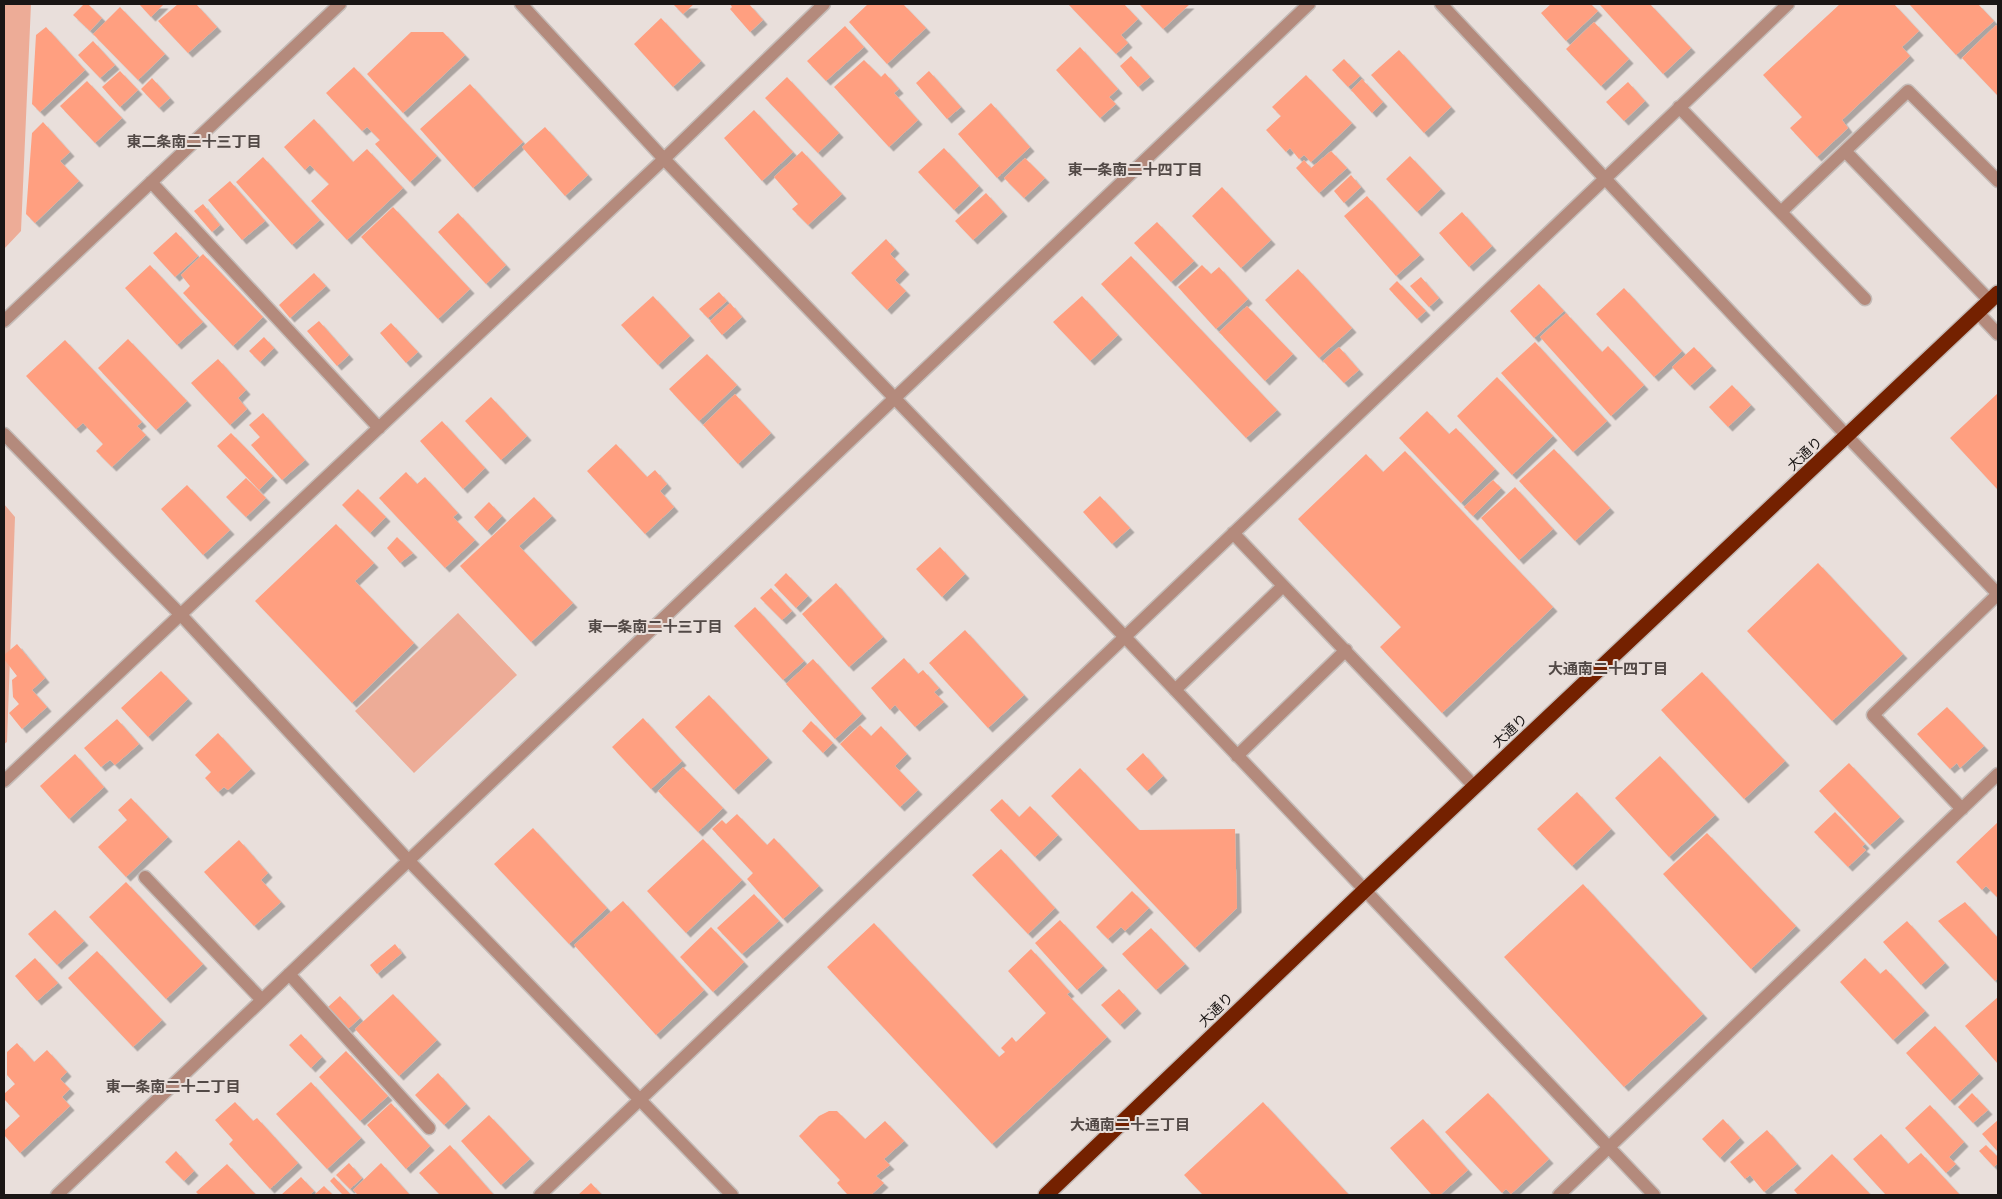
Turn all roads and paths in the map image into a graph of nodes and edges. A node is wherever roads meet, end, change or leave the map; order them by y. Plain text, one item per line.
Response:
1 (340, 4) edge
2 (521, 4) edge
3 (824, 4) edge
4 (1308, 4) edge
5 (1441, 4) edge
6 (1788, 4) edge
7 (1679, 107) junction
8 (1845, 151) junction
9 (664, 159) junction
10 (1605, 178) junction
11 (1998, 181) edge
12 (152, 182) junction
13 (1781, 212) junction
14 (1994, 297) edge
15 (1865, 299) dead end
16 (1978, 313) junction
17 (4, 321) edge
18 (1998, 334) edge
19 (894, 398) junction
20 (379, 428) junction
21 (4, 434) edge
22 (1848, 437) junction
23 (1233, 533) junction
24 (1283, 586) junction
25 (1998, 594) edge
26 (180, 615) junction
27 (1125, 637) junction
28 (1346, 650) junction
29 (1175, 690) junction
30 (1237, 756) junction
31 (1998, 774) edge
32 (4, 781) edge
33 (1475, 787) junction
34 (1962, 809) junction
35 (408, 860) junction
36 (145, 877) dead end
37 (1365, 890) junction
38 (289, 974) junction
39 (262, 1000) junction
40 (640, 1100) junction
41 (429, 1128) dead end
42 (1609, 1148) junction
43 (57, 1195) edge
44 (540, 1195) edge
45 (732, 1195) edge
46 (1046, 1195) edge
47 (1559, 1195) edge
48 (1654, 1195) edge

1 - 12 street
2 - 9 street
3 - 9 street
4 - 19 street
5 - 10 street
6 - 7 street
7 - 10 street
7 - 13 street
8 - 11 street
8 - 13 street
8 - 14 street
9 - 19 street
9 - 20 street
10 - 22 street
10 - 23 street
12 - 17 street
12 - 20 street
13 - 15 street
14 - 16 highway, 大通り
16 - 18 street
16 - 22 highway, 大通り
19 - 27 street
19 - 35 street
20 - 26 street
21 - 26 street
22 - 25 street
22 - 33 highway, 大通り
23 - 24 street
23 - 27 street
24 - 28 street
24 - 29 street
25 - 34 street
26 - 32 street
26 - 35 street
27 - 29 street
27 - 40 street
28 - 30 street
28 - 33 street
29 - 30 street
30 - 37 street
31 - 34 street
33 - 37 highway, 大通り
34 - 42 street
35 - 38 street
35 - 40 street
36 - 39 street
37 - 42 street
37 - 46 highway, 大通り
38 - 39 street
38 - 41 street
39 - 43 street
40 - 44 street
40 - 45 street
42 - 47 street
42 - 48 street

